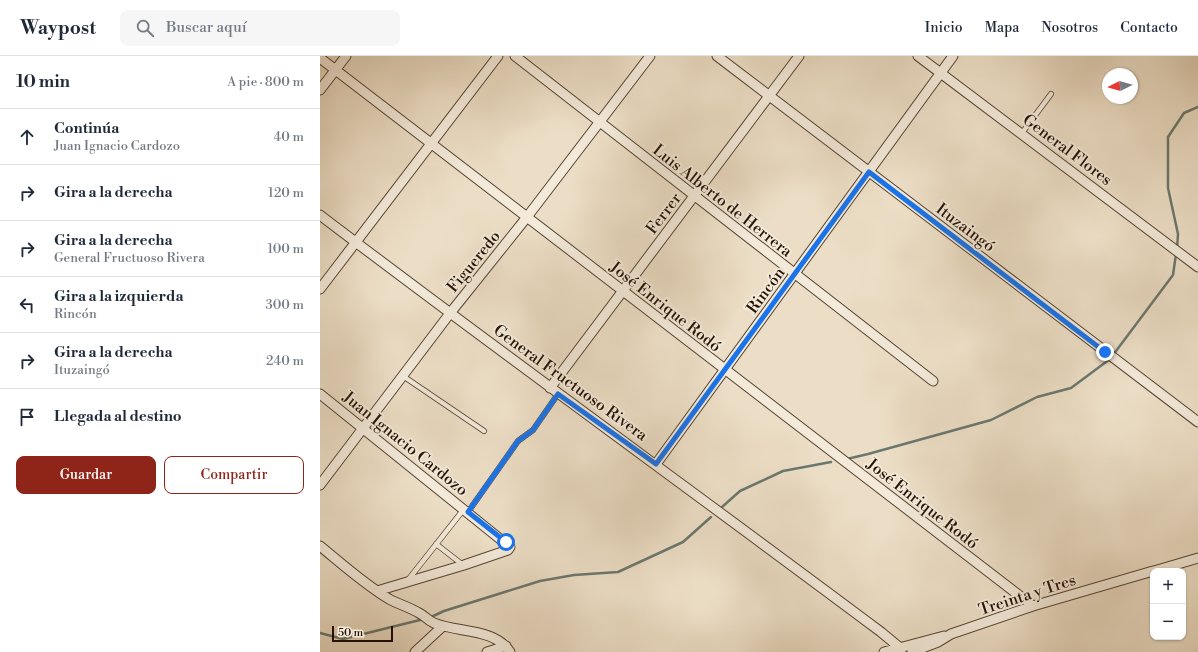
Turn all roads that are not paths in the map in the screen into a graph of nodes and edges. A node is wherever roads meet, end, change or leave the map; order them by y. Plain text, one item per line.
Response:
1 (346, 56) edge
2 (498, 56) edge
3 (515, 56) edge
4 (650, 56) edge
5 (717, 56) edge
6 (799, 56) edge
7 (918, 56) edge
8 (953, 56) edge
9 (320, 58) edge
10 (336, 69) junction
11 (940, 73) junction
12 (320, 90) edge
13 (1051, 94) dead end
14 (769, 96) junction
15 (600, 123) junction
16 (1022, 133) junction
17 (432, 144) junction
18 (869, 172) junction
19 (694, 196) junction
20 (320, 215) edge
21 (527, 217) junction
22 (356, 242) junction
23 (1198, 267) edge
24 (795, 274) junction
25 (320, 289) edge
26 (622, 291) junction
27 (451, 312) junction
28 (725, 370) junction
29 (403, 376) junction
30 (933, 381) dead end
31 (550, 388) junction
32 (320, 394) edge
33 (558, 394) junction
34 (1198, 422) edge
35 (364, 429) junction
36 (484, 431) dead end
37 (656, 464) junction
38 (320, 485) edge
39 (466, 510) junction
40 (436, 544) junction
41 (320, 546) edge
42 (1198, 558) edge
43 (464, 565) junction
44 (1164, 568) edge
45 (1150, 572) edge
46 (406, 583) junction
47 (377, 591) junction
48 (1033, 606) junction
49 (443, 626) junction
50 (508, 649) edge
51 (900, 649) edge
52 (914, 650) edge
53 (415, 652) edge
54 (487, 652) edge
55 (884, 652) edge

1 - 10 street
2 - 17 street
3 - 15 street, Luis Alberto de Herrera
4 - 15 street, Figueredo
5 - 14 street, Ituzaingó
6 - 14 street, Ferrer
7 - 11 street, General Flores
8 - 11 street, Rincón
9 - 10 street, José Enrique Rodó
10 - 12 street
10 - 17 street, José Enrique Rodó
11 - 16 street, General Flores
11 - 18 street, Rincón
13 - 16 lane
14 - 18 street, Ituzaingó
14 - 19 street, Ferrer
15 - 19 street, Luis Alberto de Herrera
15 - 21 street, Figueredo
16 - 23 street, General Flores
17 - 21 street, José Enrique Rodó
17 - 22 street
18 - 24 street, Rincón
18 - 34 street, Ituzaingó
19 - 24 street, Luis Alberto de Herrera
19 - 26 street, Ferrer
20 - 22 street, General Fructuoso Rivera
21 - 26 street, José Enrique Rodó
21 - 27 street, Figueredo
22 - 25 street
22 - 27 street, General Fructuoso Rivera
24 - 28 street, Rincón
24 - 30 street, Luis Alberto de Herrera
26 - 28 street, José Enrique Rodó
26 - 31 street, Ferrer
27 - 29 street, Figueredo
27 - 31 street, General Fructuoso Rivera
28 - 37 street, Rincón
28 - 48 street, José Enrique Rodó
29 - 35 street, Figueredo
29 - 36 lane
31 - 33 street, General Fructuoso Rivera
32 - 35 street, Juan Ignacio Cardozo
33 - 37 street, General Fructuoso Rivera
33 - 39 lane
35 - 38 street, Figueredo
35 - 39 street, Juan Ignacio Cardozo
37 - 51 street, General Fructuoso Rivera
39 - 40 lane
39 - 43 street, Juan Ignacio Cardozo
40 - 43 lane
40 - 46 lane
41 - 47 street
42 - 44 street, Treinta y Tres
43 - 46 street
45 - 48 street, Treinta y Tres
46 - 47 street
47 - 49 street
48 - 52 street, Treinta y Tres
49 - 50 street
49 - 53 street
50 - 54 street
51 - 52 street, Treinta y Tres
51 - 55 street, Treinta y Tres

